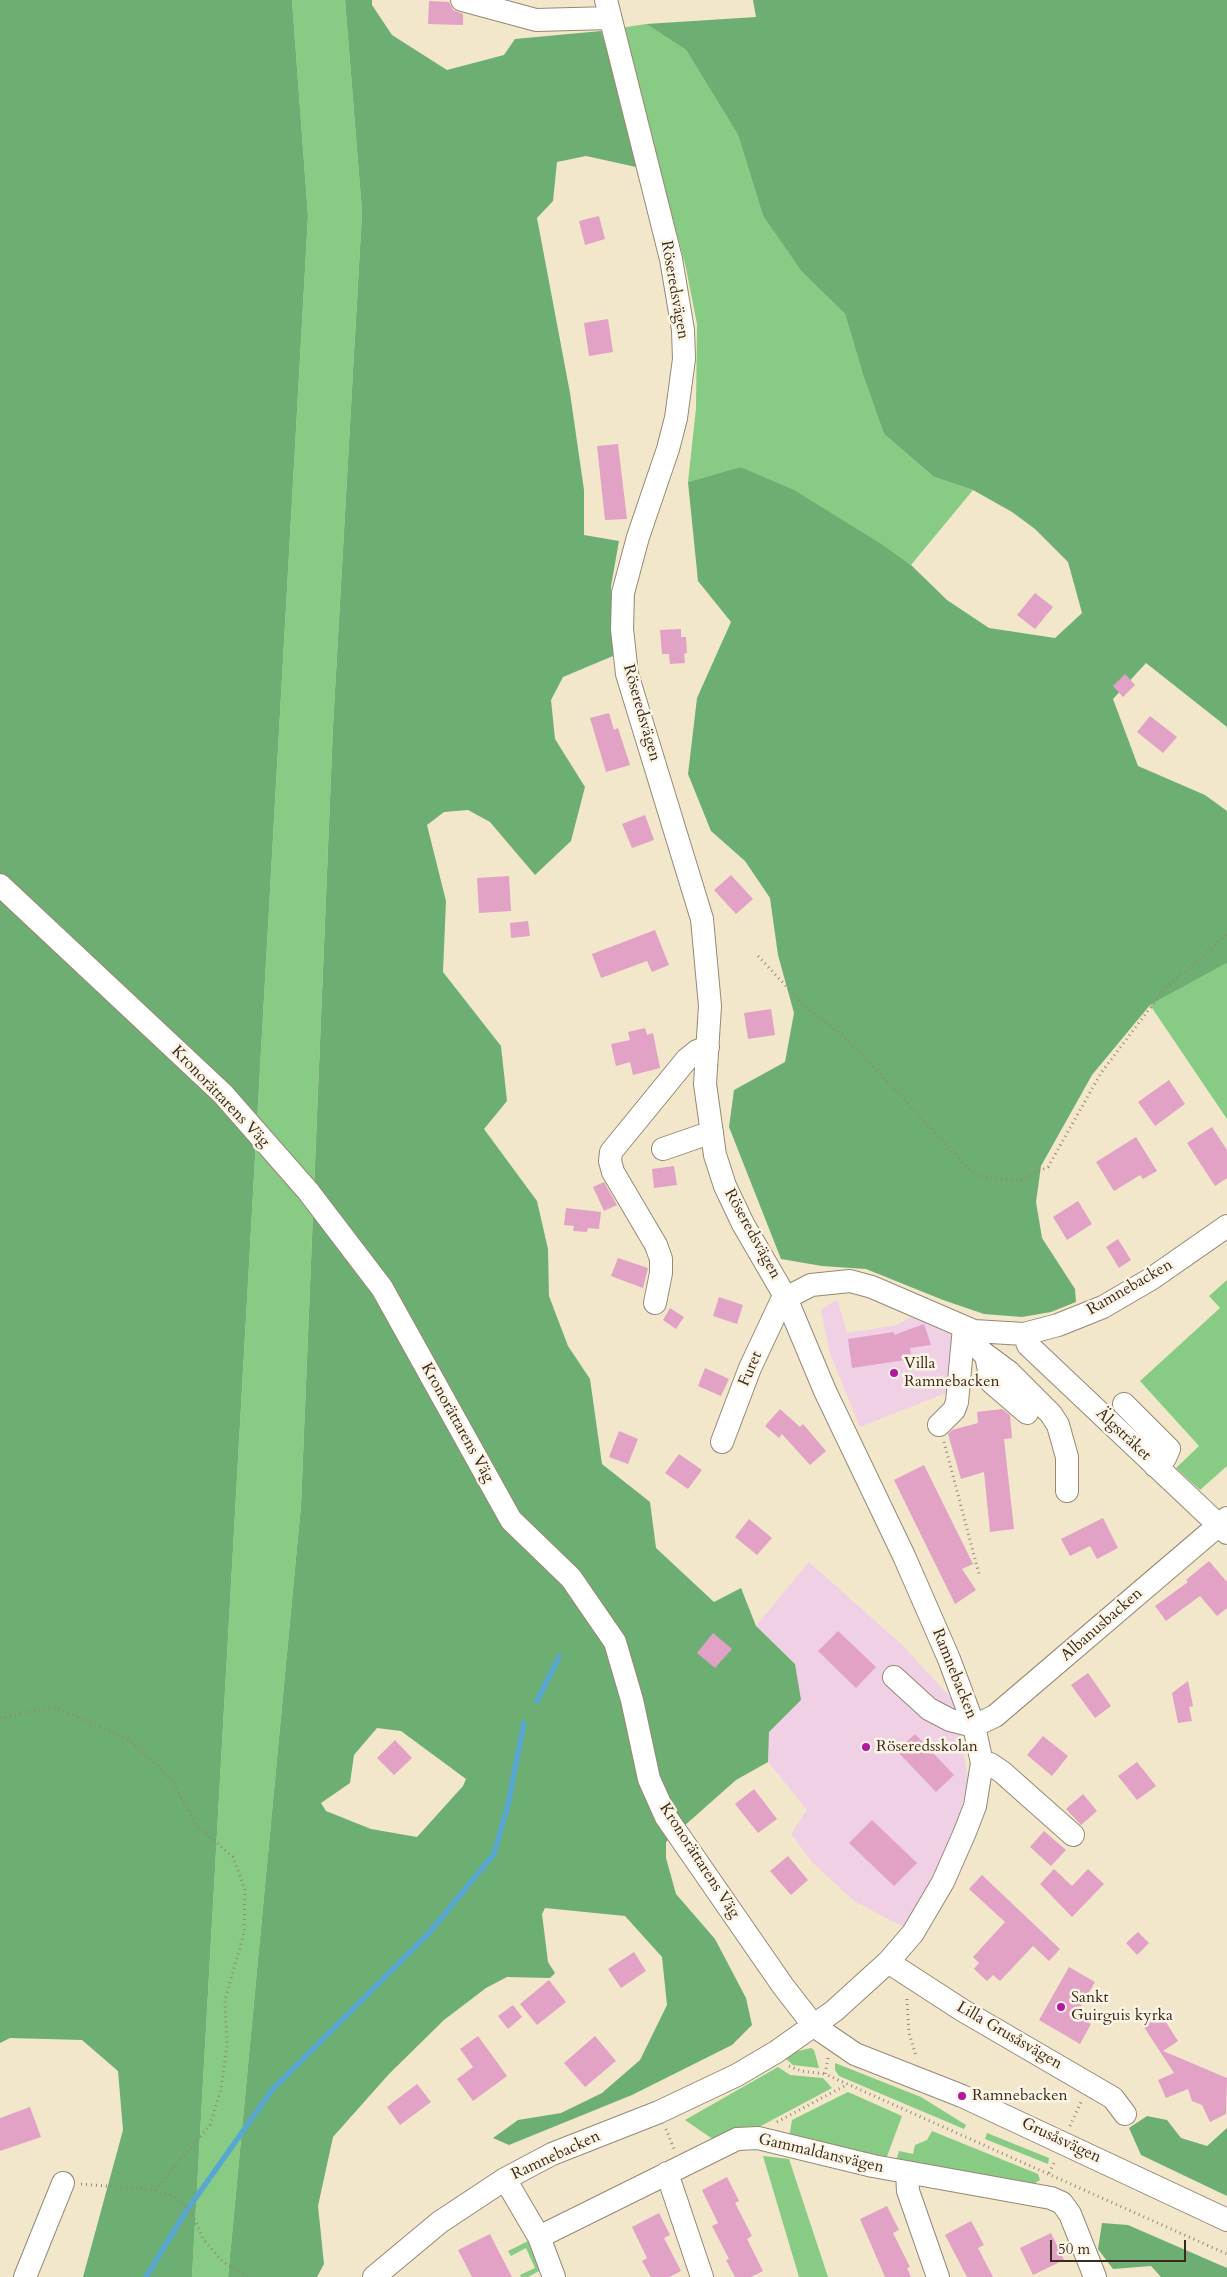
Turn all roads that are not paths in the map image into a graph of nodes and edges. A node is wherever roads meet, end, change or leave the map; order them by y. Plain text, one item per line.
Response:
1 (462, 0) edge
2 (608, 9) edge
3 (0, 885) edge
4 (708, 1047) junction
5 (712, 1132) junction
6 (664, 1149) dead end
7 (1227, 1226) edge
8 (786, 1298) junction
9 (655, 1303) dead end
10 (969, 1329) junction
11 (1024, 1334) junction
12 (986, 1355) junction
13 (1124, 1404) dead end
14 (1027, 1413) dead end
15 (939, 1425) road end
16 (722, 1442) dead end
17 (1155, 1466) junction
18 (1067, 1491) dead end
19 (1224, 1525) edge
20 (894, 1676) dead end
21 (974, 1726) junction
22 (982, 1763) junction
23 (1073, 1835) dead end
24 (888, 1962) junction
25 (814, 2026) junction
26 (1125, 2114) dead end
27 (907, 2172) junction
28 (666, 2173) junction
29 (505, 2180) junction
30 (63, 2183) road end
31 (1227, 2220) edge
32 (539, 2237) junction
33 (25, 2277) edge
34 (374, 2277) edge
35 (554, 2277) edge
36 (702, 2277) edge
37 (938, 2277) edge
38 (1095, 2277) edge

1 - 2 street
2 - 4 street, Röseredsvägen
3 - 25 street, Kronorättarens Väg
4 - 5 street, Röseredsvägen
4 - 9 street
5 - 6 street
5 - 8 street, Röseredsvägen
7 - 11 street, Ramnebacken
8 - 10 street, Ramnebacken
8 - 16 street, Furet
8 - 21 street, Ramnebacken
10 - 11 street, Ramnebacken
10 - 12 street
10 - 15 street
11 - 17 street, Älgstråket
12 - 14 street
12 - 18 street
13 - 17 street
17 - 19 street, Älgstråket
19 - 21 street, Albanusbacken
20 - 21 street
21 - 22 street, Ramnebacken
22 - 23 street
22 - 24 street, Ramnebacken
24 - 25 street, Ramnebacken
24 - 26 street, Lilla Grusåsvägen
25 - 29 street, Ramnebacken
25 - 31 street, Grusåsvägen
27 - 28 street, Gammaldansvägen
27 - 37 street
27 - 38 street, Gammaldansvägen
28 - 32 street, Gammaldansvägen
28 - 36 street
29 - 32 street
29 - 34 street, Ramnebacken
30 - 33 street
32 - 35 street

